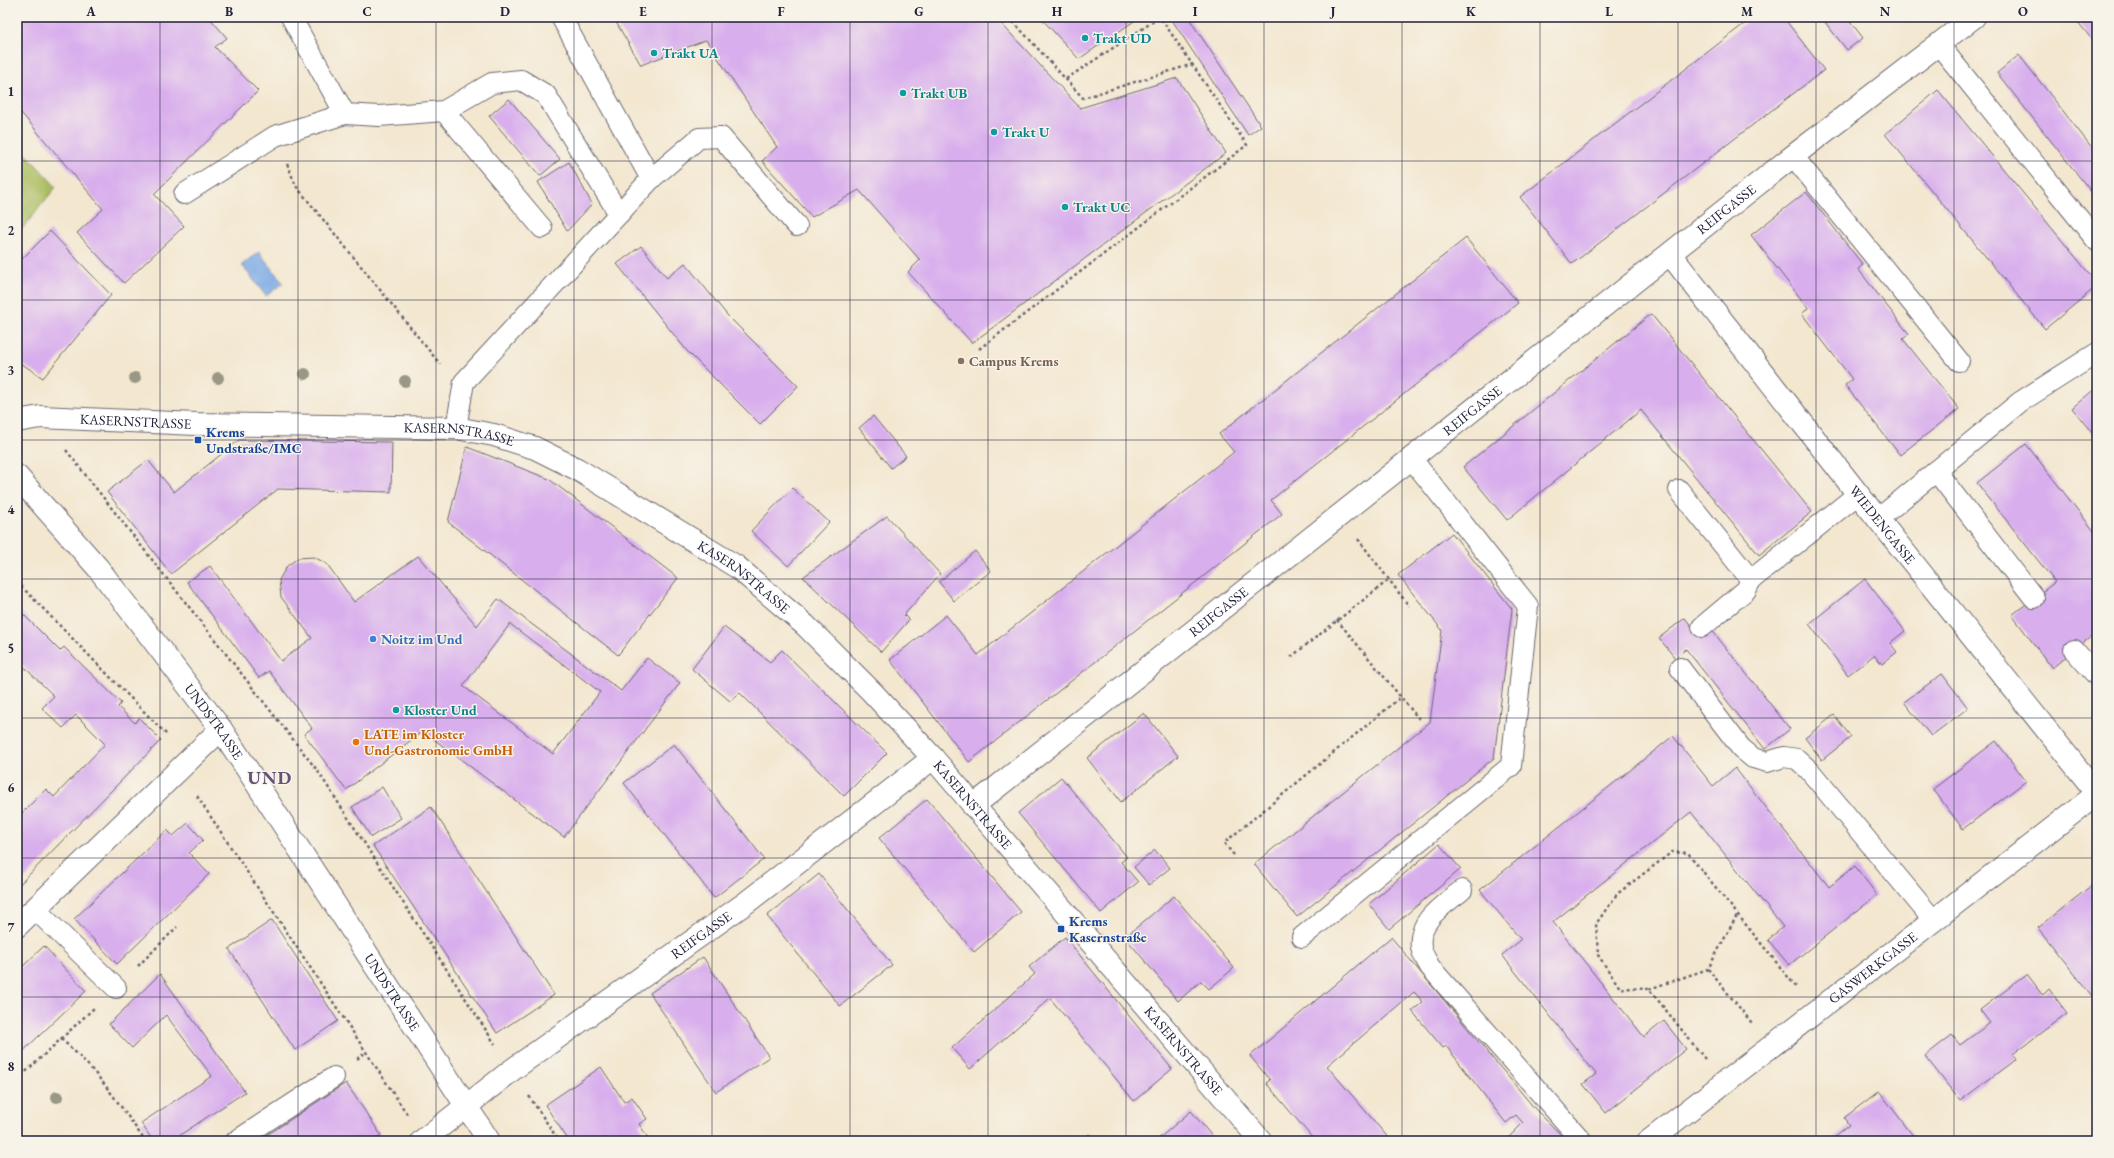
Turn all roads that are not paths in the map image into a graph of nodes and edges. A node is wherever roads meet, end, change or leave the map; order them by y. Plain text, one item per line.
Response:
1 (292, 17) edge
2 (561, 17) edge
3 (1974, 17) edge
4 (1939, 45) junction
5 (444, 111) junction
6 (345, 114) junction
7 (1793, 156) junction
8 (651, 179) junction
9 (184, 194) dead end
10 (620, 214) junction
11 (797, 226) dead end
12 (542, 228) dead end
13 (2097, 241) edge
14 (1670, 254) junction
15 (2097, 353) edge
16 (1959, 361) dead end
17 (17, 422) edge
18 (456, 428) junction
19 (1411, 458) junction
20 (1936, 471) junction
21 (17, 476) edge
22 (1679, 490) dead end
23 (1858, 494) junction
24 (1878, 519) junction
25 (1751, 580) junction
26 (2034, 598) dead end
27 (1702, 627) dead end
28 (2074, 650) dead end
29 (1680, 668) dead end
30 (2097, 676) edge
31 (221, 729) junction
32 (933, 758) junction
33 (2097, 794) edge
34 (973, 806) junction
35 (1462, 890) dead end
36 (35, 909) junction
37 (1934, 922) junction
38 (17, 926) edge
39 (1302, 937) dead end
40 (116, 988) dead end
41 (334, 1077) dead end
42 (466, 1106) junction
43 (423, 1140) edge
44 (236, 1141) edge
45 (489, 1141) edge
46 (1261, 1141) edge
47 (1582, 1141) edge
48 (1649, 1141) edge

1 - 6 lane
2 - 8 lane
3 - 4 street, REIFGASSE
4 - 7 street, REIFGASSE
4 - 13 lane
5 - 6 lane
5 - 10 lane
5 - 12 lane
6 - 9 lane
7 - 14 street, REIFGASSE
7 - 16 lane
8 - 10 lane
8 - 11 lane
10 - 18 lane
14 - 19 street, REIFGASSE
14 - 23 street, WIEDENGASSE
15 - 20 lane
17 - 18 street, KASERNSTRASSE
18 - 32 street, KASERNSTRASSE
19 - 34 street, REIFGASSE
19 - 39 lane
20 - 24 lane
20 - 26 lane
21 - 31 street, UNDSTRASSE
22 - 25 lane
23 - 24 street, WIEDENGASSE
23 - 25 lane
24 - 33 street, WIEDENGASSE
25 - 27 lane
28 - 30 lane
29 - 37 lane
31 - 36 street
31 - 42 street, UNDSTRASSE
32 - 34 street, KASERNSTRASSE
32 - 42 street, REIFGASSE
33 - 37 street, GASWERKGASSE
34 - 46 street, KASERNSTRASSE
35 - 47 lane
36 - 38 street
36 - 40 lane
37 - 48 street, GASWERKGASSE
41 - 44 lane
42 - 43 street, REIFGASSE
42 - 45 street, UNDSTRASSE

